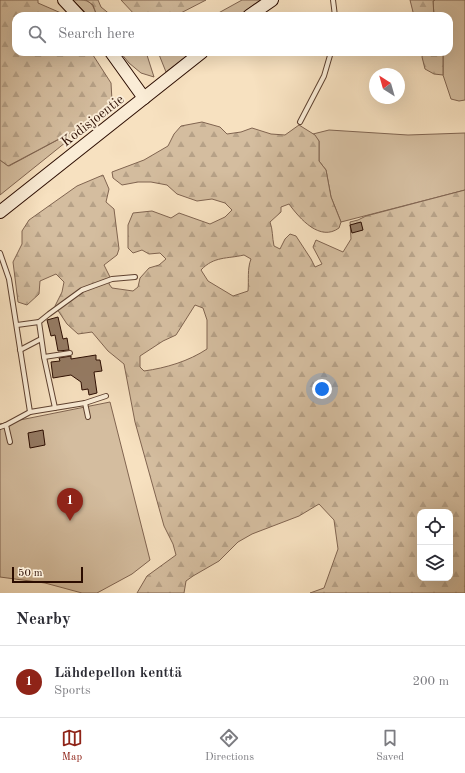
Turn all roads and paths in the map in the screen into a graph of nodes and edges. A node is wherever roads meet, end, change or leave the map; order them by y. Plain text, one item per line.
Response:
1 (64, 0) edge
2 (272, 0) edge
3 (333, 0) edge
4 (75, 12) edge
5 (255, 12) edge
6 (334, 12) edge
7 (113, 56) edge
8 (197, 56) edge
9 (330, 56) edge
10 (144, 98) junction
11 (300, 122) dead end
12 (0, 212) edge
13 (0, 253) edge
14 (4, 262) junction
15 (0, 268) edge
16 (135, 277) dead end
17 (39, 322) junction
18 (17, 325) junction
19 (41, 339) junction
20 (20, 350) junction
21 (70, 353) dead end
22 (44, 358) junction
23 (106, 396) dead end
24 (85, 403) junction
25 (55, 408) junction
26 (30, 412) junction
27 (88, 417) dead end
28 (6, 425) junction
29 (0, 427) edge
30 (10, 442) dead end

1 - 4 street
2 - 5 street
3 - 6 lane
7 - 10 street
8 - 10 street, Kodisjoentie
9 - 11 lane
10 - 12 street, Kodisjoentie
13 - 14 lane
14 - 15 lane
14 - 18 lane
16 - 17 lane
17 - 18 lane
17 - 19 lane
18 - 20 lane
19 - 20 lane
19 - 22 lane
20 - 26 lane
21 - 22 lane
22 - 25 lane
23 - 24 lane
24 - 25 lane
24 - 27 lane
25 - 26 lane
26 - 28 lane
28 - 29 lane
28 - 30 lane

